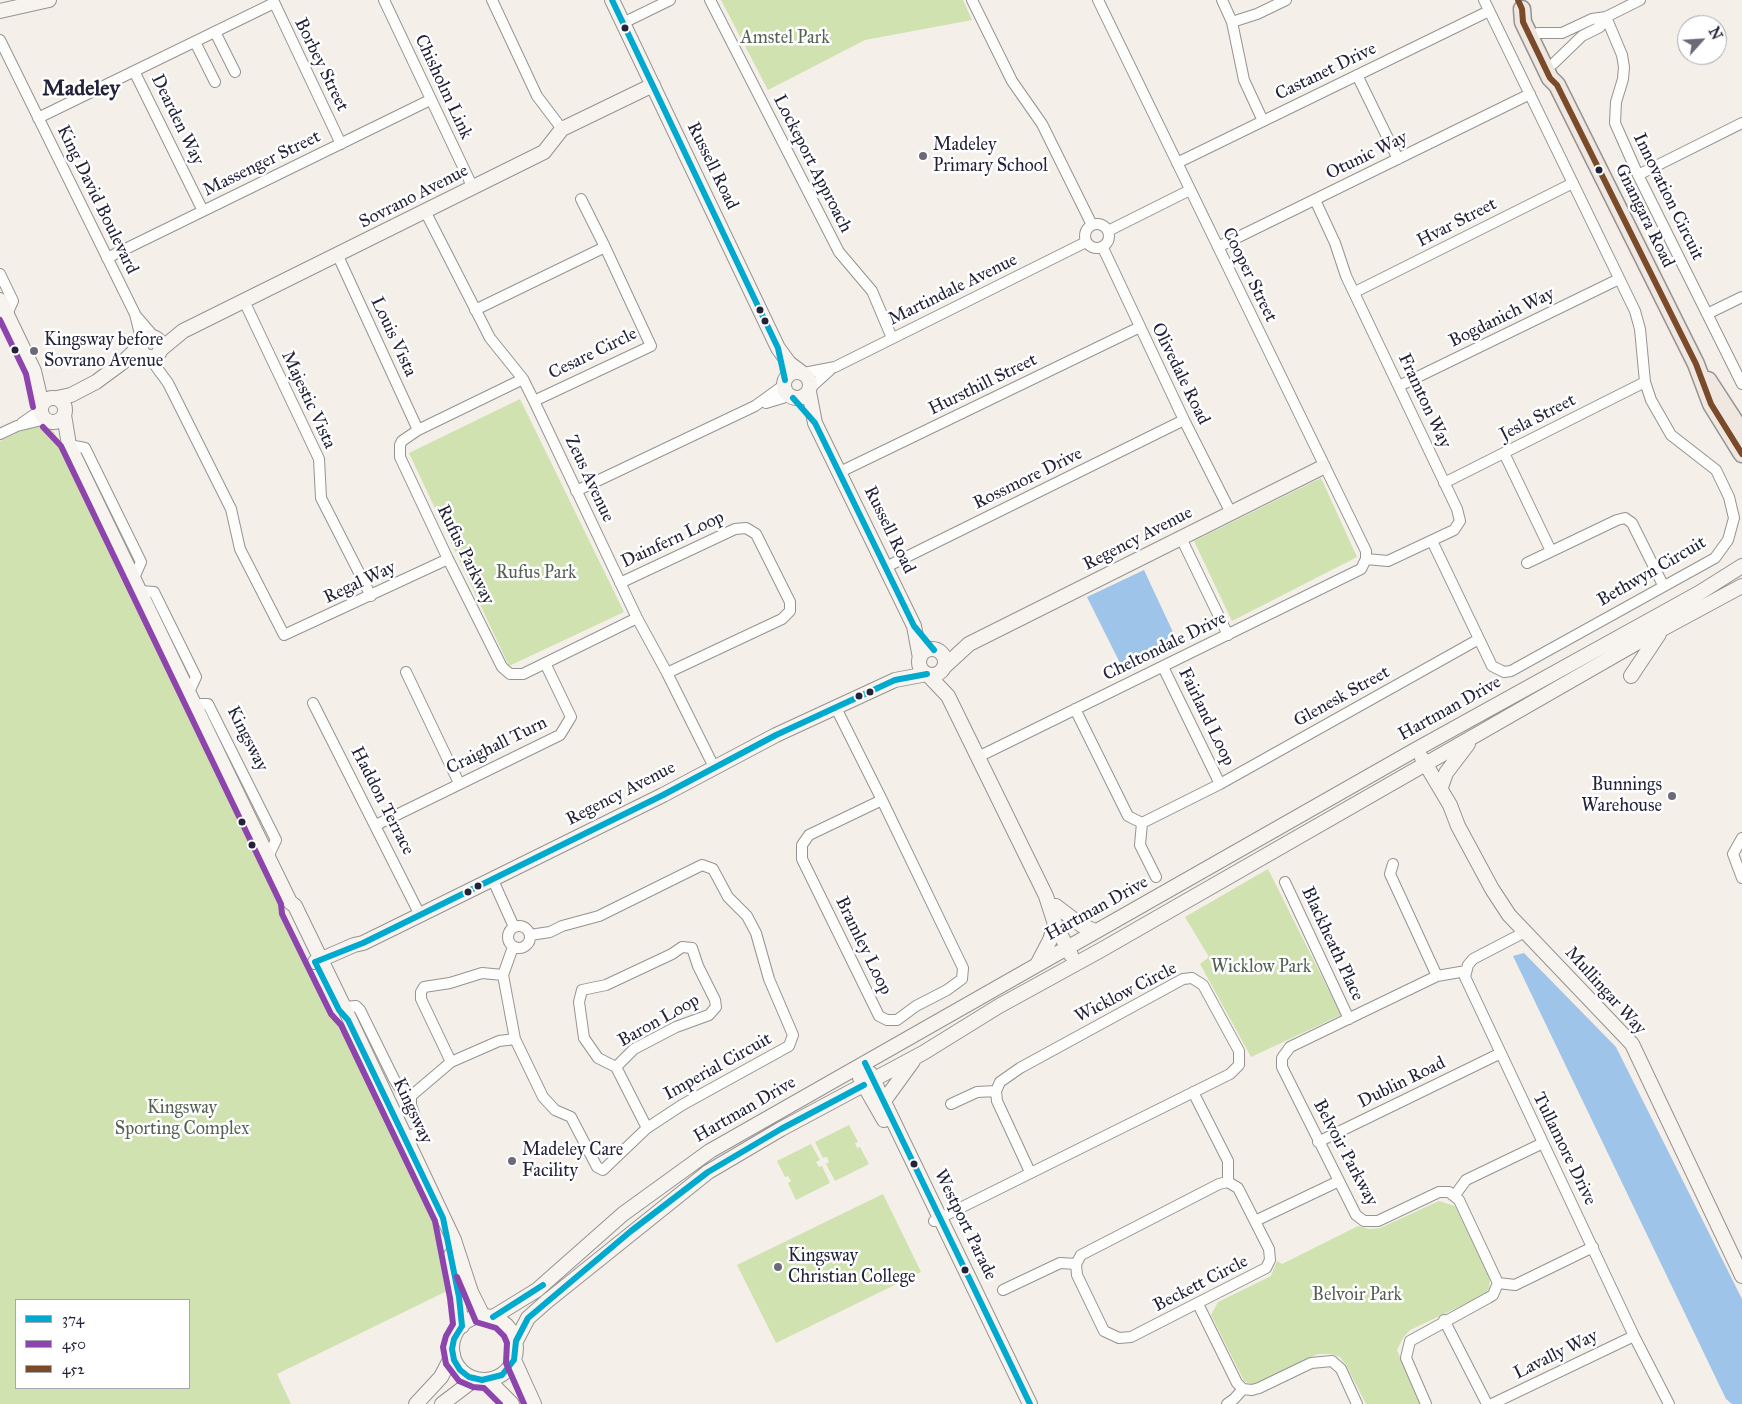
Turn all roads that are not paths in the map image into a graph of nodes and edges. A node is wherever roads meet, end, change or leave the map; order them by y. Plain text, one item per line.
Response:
1 (49, 0) edge
2 (384, 0) edge
3 (492, 0) edge
4 (612, 0) edge
5 (670, 0) edge
6 (710, 0) edge
7 (972, 0) edge
8 (1098, 0) edge
9 (1222, 0) edge
10 (1286, 0) edge
11 (1484, 0) edge
12 (1640, 0) edge
13 (273, 2) edge
14 (1520, 5) edge
15 (0, 11) edge
16 (1489, 12) junction
17 (1606, 17) junction
18 (1232, 22) junction
19 (623, 23) junction
20 (215, 32) junction
21 (1538, 33) junction
22 (195, 42) junction
23 (1, 44) edge
24 (1554, 64) junction
25 (134, 71) junction
26 (235, 72) dead end
27 (1357, 75) junction
28 (215, 82) dead end
29 (653, 85) junction
30 (1557, 85) junction
31 (1530, 94) junction
32 (430, 100) junction
33 (38, 118) junction
34 (1263, 121) junction
35 (1742, 123) edge
36 (562, 129) junction
37 (341, 144) junction
38 (1398, 159) junction
39 (1176, 163) junction
40 (1638, 175) junction
41 (1573, 183) junction
42 (473, 188) junction
43 (1190, 190) junction
44 (581, 199) dead end
45 (1315, 200) junction
46 (203, 211) junction
47 (425, 211) junction
48 (1092, 225) junction
49 (1108, 231) junction
50 (1086, 242) junction
51 (605, 247) junction
52 (1218, 247) junction
53 (1103, 248) junction
54 (338, 256) junction
55 (107, 258) junction
56 (0, 274) edge
57 (1619, 279) junction
58 (1355, 292) junction
59 (1742, 297) edge
60 (0, 300) edge
61 (244, 301) junction
62 (475, 310) junction
63 (7, 314) junction
64 (1707, 314) junction
65 (1140, 326) junction
66 (892, 338) junction
67 (151, 347) junction
68 (778, 348) junction
69 (1696, 364) junction
70 (835, 367) junction
71 (34, 372) junction
72 (802, 373) junction
73 (523, 379) junction
74 (96, 382) junction
75 (1645, 382) junction
76 (1742, 384) edge
77 (1399, 386) junction
78 (788, 390) junction
79 (810, 390) junction
80 (56, 398) junction
81 (534, 401) junction
82 (44, 414) junction
83 (64, 414) junction
84 (1184, 420) junction
85 (815, 423) junction
86 (418, 430) junction
87 (1742, 432) edge
88 (0, 434) edge
89 (69, 443) junction
90 (1504, 453) junction
91 (1742, 454) edge
92 (1324, 467) junction
93 (840, 472) junction
94 (1444, 482) junction
95 (576, 491) junction
96 (1231, 513) junction
97 (1181, 538) junction
98 (1432, 541) junction
99 (1551, 551) junction
100 (448, 559) junction
101 (1366, 562) junction
102 (1526, 563) dead end
103 (1742, 566) edge
104 (886, 567) junction
105 (620, 583) junction
106 (1663, 585) junction
107 (1742, 586) edge
108 (371, 596) junction
109 (637, 618) junction
110 (914, 626) junction
111 (1661, 631) junction
112 (284, 635) joint
113 (1228, 635) junction
114 (1479, 639) junction
115 (970, 644) junction
116 (935, 650) junction
117 (919, 659) junction
118 (545, 663) junction
119 (1163, 667) junction
120 (943, 668) junction
121 (406, 672) dead end
122 (667, 673) junction
123 (927, 674) junction
124 (1631, 676) dead end
125 (895, 680) junction
126 (948, 696) junction
127 (313, 703) dead end
128 (836, 708) junction
129 (1075, 708) junction
130 (1473, 738) junction
131 (1415, 750) junction
132 (978, 757) junction
133 (1424, 766) junction
134 (714, 767) junction
135 (459, 782) junction
136 (1220, 784) junction
137 (1441, 787) junction
138 (882, 800) junction
139 (1142, 822) junction
140 (376, 824) junction
141 (1458, 826) junction
142 (1742, 838) edge
143 (1393, 864) dead end
144 (1156, 877) dead end
145 (492, 878) junction
146 (1742, 878) edge
147 (1285, 882) dead end
148 (1046, 896) junction
149 (1056, 906) junction
150 (420, 915) junction
151 (1055, 924) junction
152 (514, 928) junction
153 (1095, 932) junction
154 (1525, 932) junction
155 (530, 936) junction
156 (1071, 945) junction
157 (513, 947) junction
158 (1080, 961) junction
159 (1038, 963) junction
160 (320, 965) junction
161 (1466, 971) junction
162 (503, 975) junction
163 (1437, 976) junction
164 (346, 1013) junction
165 (1349, 1019) junction
166 (515, 1039) junction
167 (1501, 1053) junction
168 (917, 1056) junction
169 (451, 1062) junction
170 (860, 1066) junction
171 (616, 1067) junction
172 (869, 1082) junction
173 (996, 1091) junction
174 (1193, 1092) junction
175 (411, 1096) junction
176 (884, 1101) junction
177 (951, 1104) dead end
178 (647, 1128) junction
179 (405, 1138) junction
180 (1318, 1142) junction
181 (1543, 1143) junction
182 (1030, 1172) junction
183 (1228, 1182) junction
184 (1337, 1182) junction
185 (1455, 1195) junction
186 (442, 1218) junction
187 (937, 1219) junction
188 (1255, 1221) junction
189 (1593, 1247) junction
190 (1076, 1264) junction
191 (1742, 1276) edge
192 (1498, 1283) junction
193 (1003, 1290) dead end
194 (1198, 1304) junction
195 (488, 1317) junction
196 (1444, 1320) junction
197 (462, 1326) junction
198 (1634, 1336) junction
199 (516, 1341) junction
200 (453, 1354) junction
201 (514, 1360) junction
202 (482, 1380) junction
203 (1243, 1389) junction
204 (416, 1404) edge
205 (442, 1404) edge
206 (512, 1404) edge
207 (534, 1404) edge
208 (1022, 1404) edge
209 (1030, 1404) edge
210 (1227, 1404) edge
211 (1356, 1404) edge
212 (1426, 1404) edge
213 (1487, 1404) edge
214 (1492, 1404) edge
215 (1669, 1404) edge

1 - 15 main road
2 - 32 street, Chisholm Link
3 - 36 street
4 - 19 main road, Russell Road
5 - 19 street
6 - 66 street, Lockeport Approach
7 - 48 street
8 - 39 street, Cooper Street
9 - 18 street
10 - 18 street
11 - 16 street, Bethwyn Circuit
12 - 17 street
13 - 20 street
13 - 37 street, Borbey Street
14 - 21 main road, Gnangara Road
14 - 30 main road, Gnangara Road
16 - 27 street, Castanet Drive
16 - 31 street, Bethwyn Circuit
17 - 21 street
17 - 24 street
17 - 40 street, Innovation Circuit
18 - 34 street
19 - 29 main road, Russell Road
20 - 22 street
20 - 26 street
21 - 24 main road, Gnangara Road
22 - 25 street
22 - 28 street
23 - 33 street, King David Boulevard
24 - 30 main road, Gnangara Road
25 - 33 street
25 - 46 street, Dearden Way
27 - 34 street, Castanet Drive
27 - 38 street
29 - 36 main road, Sovrano Avenue
29 - 68 main road, Russell Road
30 - 69 main road, Gnangara Road
31 - 38 street, Otunic Way
31 - 41 street, Bethwyn Circuit
32 - 37 street, Massenger Street
32 - 42 street, Chisholm Link
33 - 55 street, King David Boulevard
34 - 39 street, Castanet Drive
35 - 40 street
36 - 42 main road, Sovrano Avenue
37 - 46 street, Massenger Street
38 - 45 street, Otunic Way
39 - 43 street, Cooper Street
40 - 64 street, Innovation Circuit
41 - 57 street, Bethwyn Circuit
41 - 58 street, Hvar Street
42 - 47 main road, Sovrano Avenue
43 - 49 street
43 - 52 street, Cooper Street
44 - 51 street, Cesare Circle
45 - 52 street, Otunic Way
45 - 58 street, Framton Way
46 - 55 street, Massenger Street
47 - 54 main road, Sovrano Avenue
47 - 62 street, Zeus Avenue
48 - 49 street
48 - 50 street
49 - 53 street
50 - 53 street
50 - 66 street, Martindale Avenue
51 - 62 street
51 - 81 street, Cesare Circle
52 - 92 street, Cooper Street
53 - 65 street, Olivedale Road
54 - 61 main road, Sovrano Avenue
54 - 86 street, Louis Vista
55 - 67 street, King David Boulevard
56 - 63 street, Kingsway
57 - 75 street, Bethwyn Circuit
57 - 77 street, Bogdanich Way
58 - 77 street, Framton Way
59 - 64 street
60 - 63 main road, Kingsway
61 - 67 main road, Sovrano Avenue
61 - 108 street, Majestic Vista
62 - 73 street, Zeus Avenue
63 - 71 main road, Kingsway
64 - 76 street, Innovation Circuit
65 - 84 street, Olivedale Road
65 - 93 street, Hursthill Street
66 - 70 street, Martindale Avenue
67 - 74 main road, Sovrano Avenue
67 - 112 street, King David Boulevard
68 - 72 main road, Russell Road
68 - 78 main road, Russell Road
69 - 87 main road, Gnangara Road
69 - 91 main road, Gnangara Road
70 - 72 street, Martindale Avenue
70 - 79 street, Martindale Avenue
71 - 80 main road, Kingsway
71 - 82 main road, Kingsway
72 - 78 main road
72 - 79 main road
73 - 81 street, Zeus Avenue
73 - 86 street, Rufus Parkway
74 - 80 main road, Sovrano Avenue
74 - 83 main road, Sovrano Avenue
75 - 90 street, Jesla Street
75 - 106 street, Bethwyn Circuit
77 - 94 street, Framton Way
78 - 79 main road
78 - 85 main road, Russell Road
78 - 95 street
79 - 85 main road, Russell Road
80 - 82 main road
80 - 83 main road, Kingsway
81 - 95 street, Zeus Avenue
82 - 83 main road
82 - 88 street
82 - 89 main road, Kingsway
83 - 89 main road, Kingsway
84 - 96 street, Olivedale Road
84 - 104 street, Rossmore Drive
85 - 93 main road, Russell Road
86 - 100 street, Rufus Parkway
89 - 160 main road, Kingsway
90 - 94 street, Jesla Street
90 - 99 street
92 - 96 main road, Regency Avenue
92 - 101 street, Cooper Street
93 - 104 main road, Russell Road
94 - 98 street, Framton Way
95 - 105 street, Zeus Avenue
96 - 97 main road, Regency Avenue
97 - 113 street
97 - 115 main road, Regency Avenue
98 - 101 street, Framton Way
98 - 114 street, Bethwyn Circuit
99 - 102 street
99 - 106 street
100 - 108 street, Regal Way
100 - 118 street, Rufus Parkway
101 - 113 street, Cheltondale Drive
103 - 131 main road, Hartman Drive
104 - 110 main road, Russell Road
105 - 109 street, Zeus Avenue
105 - 122 street, Dainfern Loop
106 - 114 street, Bethwyn Circuit
107 - 111 main road, Hartman Drive
108 - 112 street, Regal Way
109 - 118 street, Rufus Parkway
109 - 122 street, Zeus Avenue
110 - 116 main road, Russell Road
110 - 117 main road, Russell Road
111 - 124 main road
111 - 130 main road, Hartman Drive
113 - 119 street, Cheltondale Drive
114 - 136 street, Glenesk Street
115 - 116 main road, Regency Avenue
115 - 120 main road, Regency Avenue
116 - 117 main road
116 - 120 main road
117 - 123 main road
117 - 125 main road, Regency Avenue
118 - 135 street, Craighall Turn
119 - 129 street, Cheltondale Drive
119 - 136 street, Fairland Loop
120 - 123 main road
120 - 126 main road
121 - 135 street
122 - 134 street, Zeus Avenue
123 - 125 main road, Regency Avenue
123 - 126 main road
125 - 128 main road, Regency Avenue
126 - 132 main road
127 - 140 street, Haddon Terrace
128 - 134 main road, Regency Avenue
128 - 138 street, Bramley Loop
129 - 132 street, Cheltondale Drive
129 - 139 street
130 - 133 main road, Hartman Drive
130 - 137 main road
131 - 133 main road, Mullingar Way
131 - 153 main road, Hartman Drive
132 - 148 main road
133 - 137 main road, Mullingar Way
133 - 141 main road, Mullingar Way
133 - 158 main road, Hartman Drive
134 - 145 main road, Regency Avenue
135 - 140 street, Craighall Turn
136 - 139 street, Fairland Loop
137 - 141 main road, Mullingar Way
138 - 138 street, Bramley Loop
139 - 144 street
140 - 150 street, Haddon Terrace
141 - 154 main road, Mullingar Way
142 - 146 street
143 - 163 street
145 - 150 main road, Regency Avenue
145 - 152 street
147 - 165 street, Blackheath Place
148 - 149 main road
148 - 151 main road
149 - 153 main road
149 - 156 main road
150 - 160 main road, Regency Avenue
151 - 156 main road
151 - 159 main road
152 - 155 street
152 - 157 street
153 - 156 main road, Hartman Drive
154 - 161 street
154 - 191 main road, Mullingar Way
155 - 157 street, Imperial Circuit
155 - 178 street, Imperial Circuit
156 - 158 main road
156 - 159 main road, Hartman Drive
157 - 162 street
158 - 168 main road, Hartman Drive
159 - 170 main road, Hartman Drive
160 - 164 main road, Kingsway
161 - 163 street, Belvoir Parkway
161 - 167 street, Tullamore Drive
162 - 166 street, Imperial Circuit
162 - 169 street
163 - 165 street, Belvoir Parkway
164 - 175 street
164 - 179 main road, Kingsway
165 - 180 street, Belvoir Parkway
166 - 169 street
166 - 178 street, Imperial Circuit
167 - 180 street, Dublin Road
167 - 181 street, Tullamore Drive
168 - 172 main road, Hartman Drive
168 - 176 main road
169 - 175 street
170 - 172 main road, Westport Parade
170 - 195 main road, Hartman Drive
171 - 171 street, Baron Loop
171 - 178 street
172 - 176 main road, Westport Parade
172 - 187 main road, Westport Parade
172 - 199 main road, Hartman Drive
173 - 174 street, Wicklow Circle
173 - 177 street
173 - 182 street
174 - 182 street, Wicklow Circle
174 - 183 street
175 - 179 street
176 - 187 main road, Westport Parade
179 - 186 main road, Kingsway
180 - 184 street, Belvoir Parkway
181 - 185 street
181 - 189 street, Tullamore Drive
182 - 187 street, Wicklow Circle
183 - 188 street, Beckett Circle
183 - 190 street
184 - 185 street, Belvoir Parkway
184 - 188 street
185 - 192 street
186 - 195 main road, Kingsway
186 - 197 main road, Kingsway
187 - 208 main road, Westport Parade
187 - 209 main road, Westport Parade
188 - 194 street, Beckett Circle
189 - 192 street
189 - 198 street, Tullamore Drive
190 - 193 street
190 - 194 street, Beckett Circle
192 - 196 street
194 - 203 street
195 - 197 main road
195 - 199 main road
196 - 212 street
196 - 213 street
197 - 200 main road
198 - 214 street, Lavally Way
198 - 215 street, Tullamore Drive
199 - 201 main road
200 - 202 main road
200 - 204 main road
201 - 202 main road
201 - 207 main road
202 - 205 main road
202 - 206 main road
203 - 210 street
203 - 211 street

